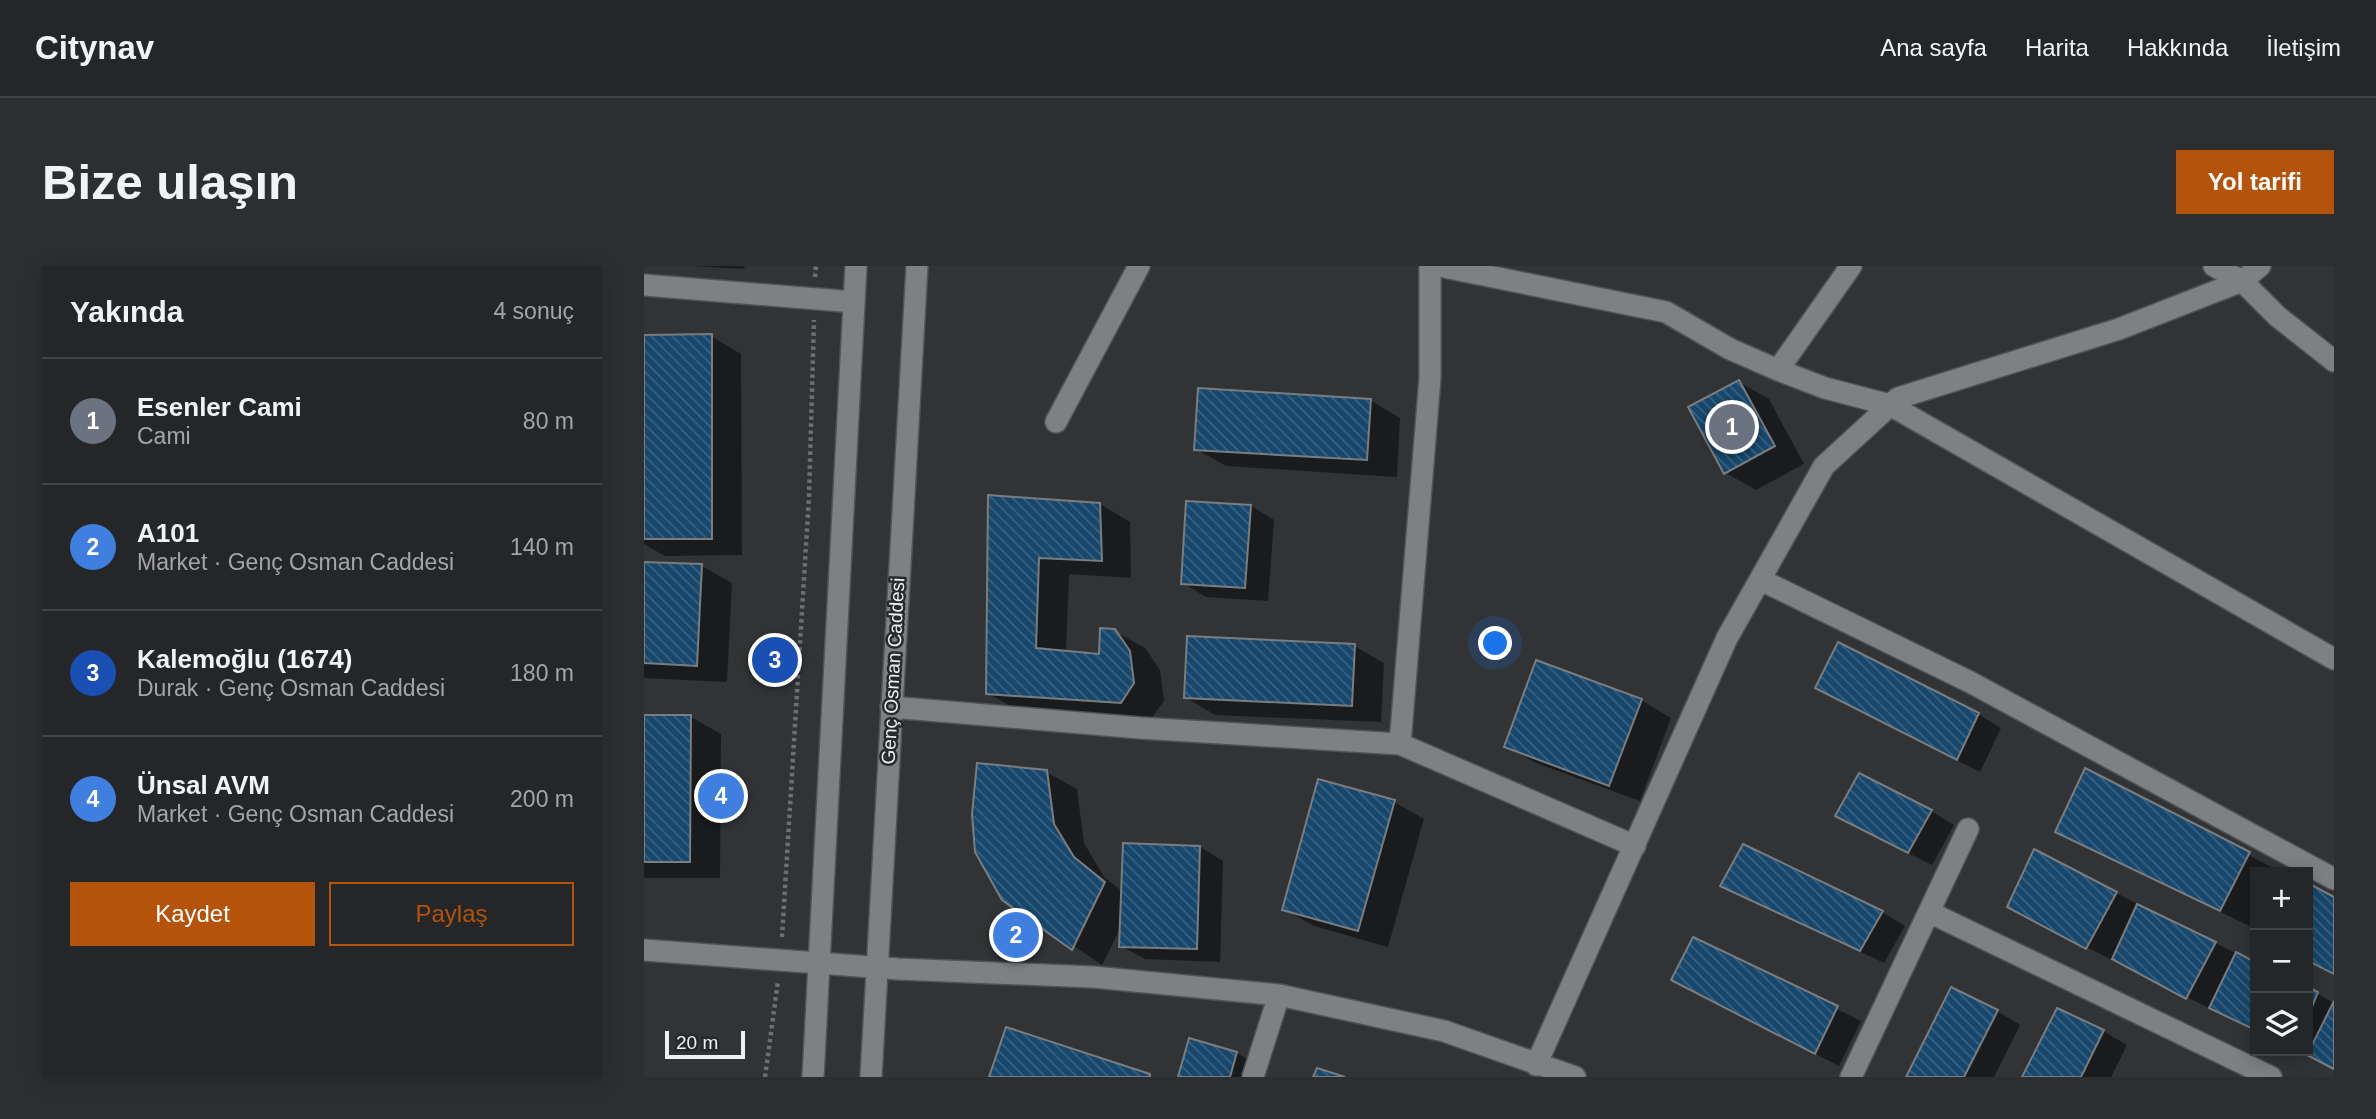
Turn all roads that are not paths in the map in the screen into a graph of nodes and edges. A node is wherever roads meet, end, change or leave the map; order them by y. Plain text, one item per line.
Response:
1 (856, 266) edge
2 (917, 266) edge
3 (1139, 266) edge
4 (1430, 266) edge
5 (1439, 266) edge
6 (1852, 266) edge
7 (2214, 266) edge
8 (2260, 266) edge
9 (2242, 281) junction
10 (644, 285) edge
11 (854, 302) junction
12 (2334, 361) edge
13 (1778, 370) junction
14 (1890, 405) junction
15 (1056, 422) dead end
16 (1761, 580) junction
17 (2334, 659) edge
18 (891, 707) junction
19 (1400, 744) junction
20 (1968, 829) dead end
21 (1635, 846) junction
22 (2334, 879) edge
23 (1929, 912) junction
24 (644, 950) edge
25 (820, 961) junction
26 (877, 966) junction
27 (1279, 995) junction
28 (1536, 1066) junction
29 (813, 1077) edge
30 (871, 1077) edge
31 (1253, 1077) edge
32 (1575, 1077) edge
33 (1852, 1077) edge
34 (2271, 1077) edge

1 - 11 street
2 - 18 street, Genç Osman Caddesi
3 - 15 street
4 - 19 street
5 - 13 street
6 - 13 street
7 - 9 street
8 - 9 street
9 - 12 street
9 - 14 street
10 - 11 street
11 - 25 street
13 - 14 street
14 - 16 street
14 - 17 street
16 - 21 street
16 - 22 street
18 - 19 street
18 - 26 street, Genç Osman Caddesi
19 - 21 street
20 - 23 street
21 - 28 street
23 - 33 street
23 - 34 street
24 - 25 street
25 - 26 street
25 - 29 street
26 - 27 street
26 - 30 street, Genç Osman Caddesi
27 - 28 street
27 - 31 street
28 - 32 street

